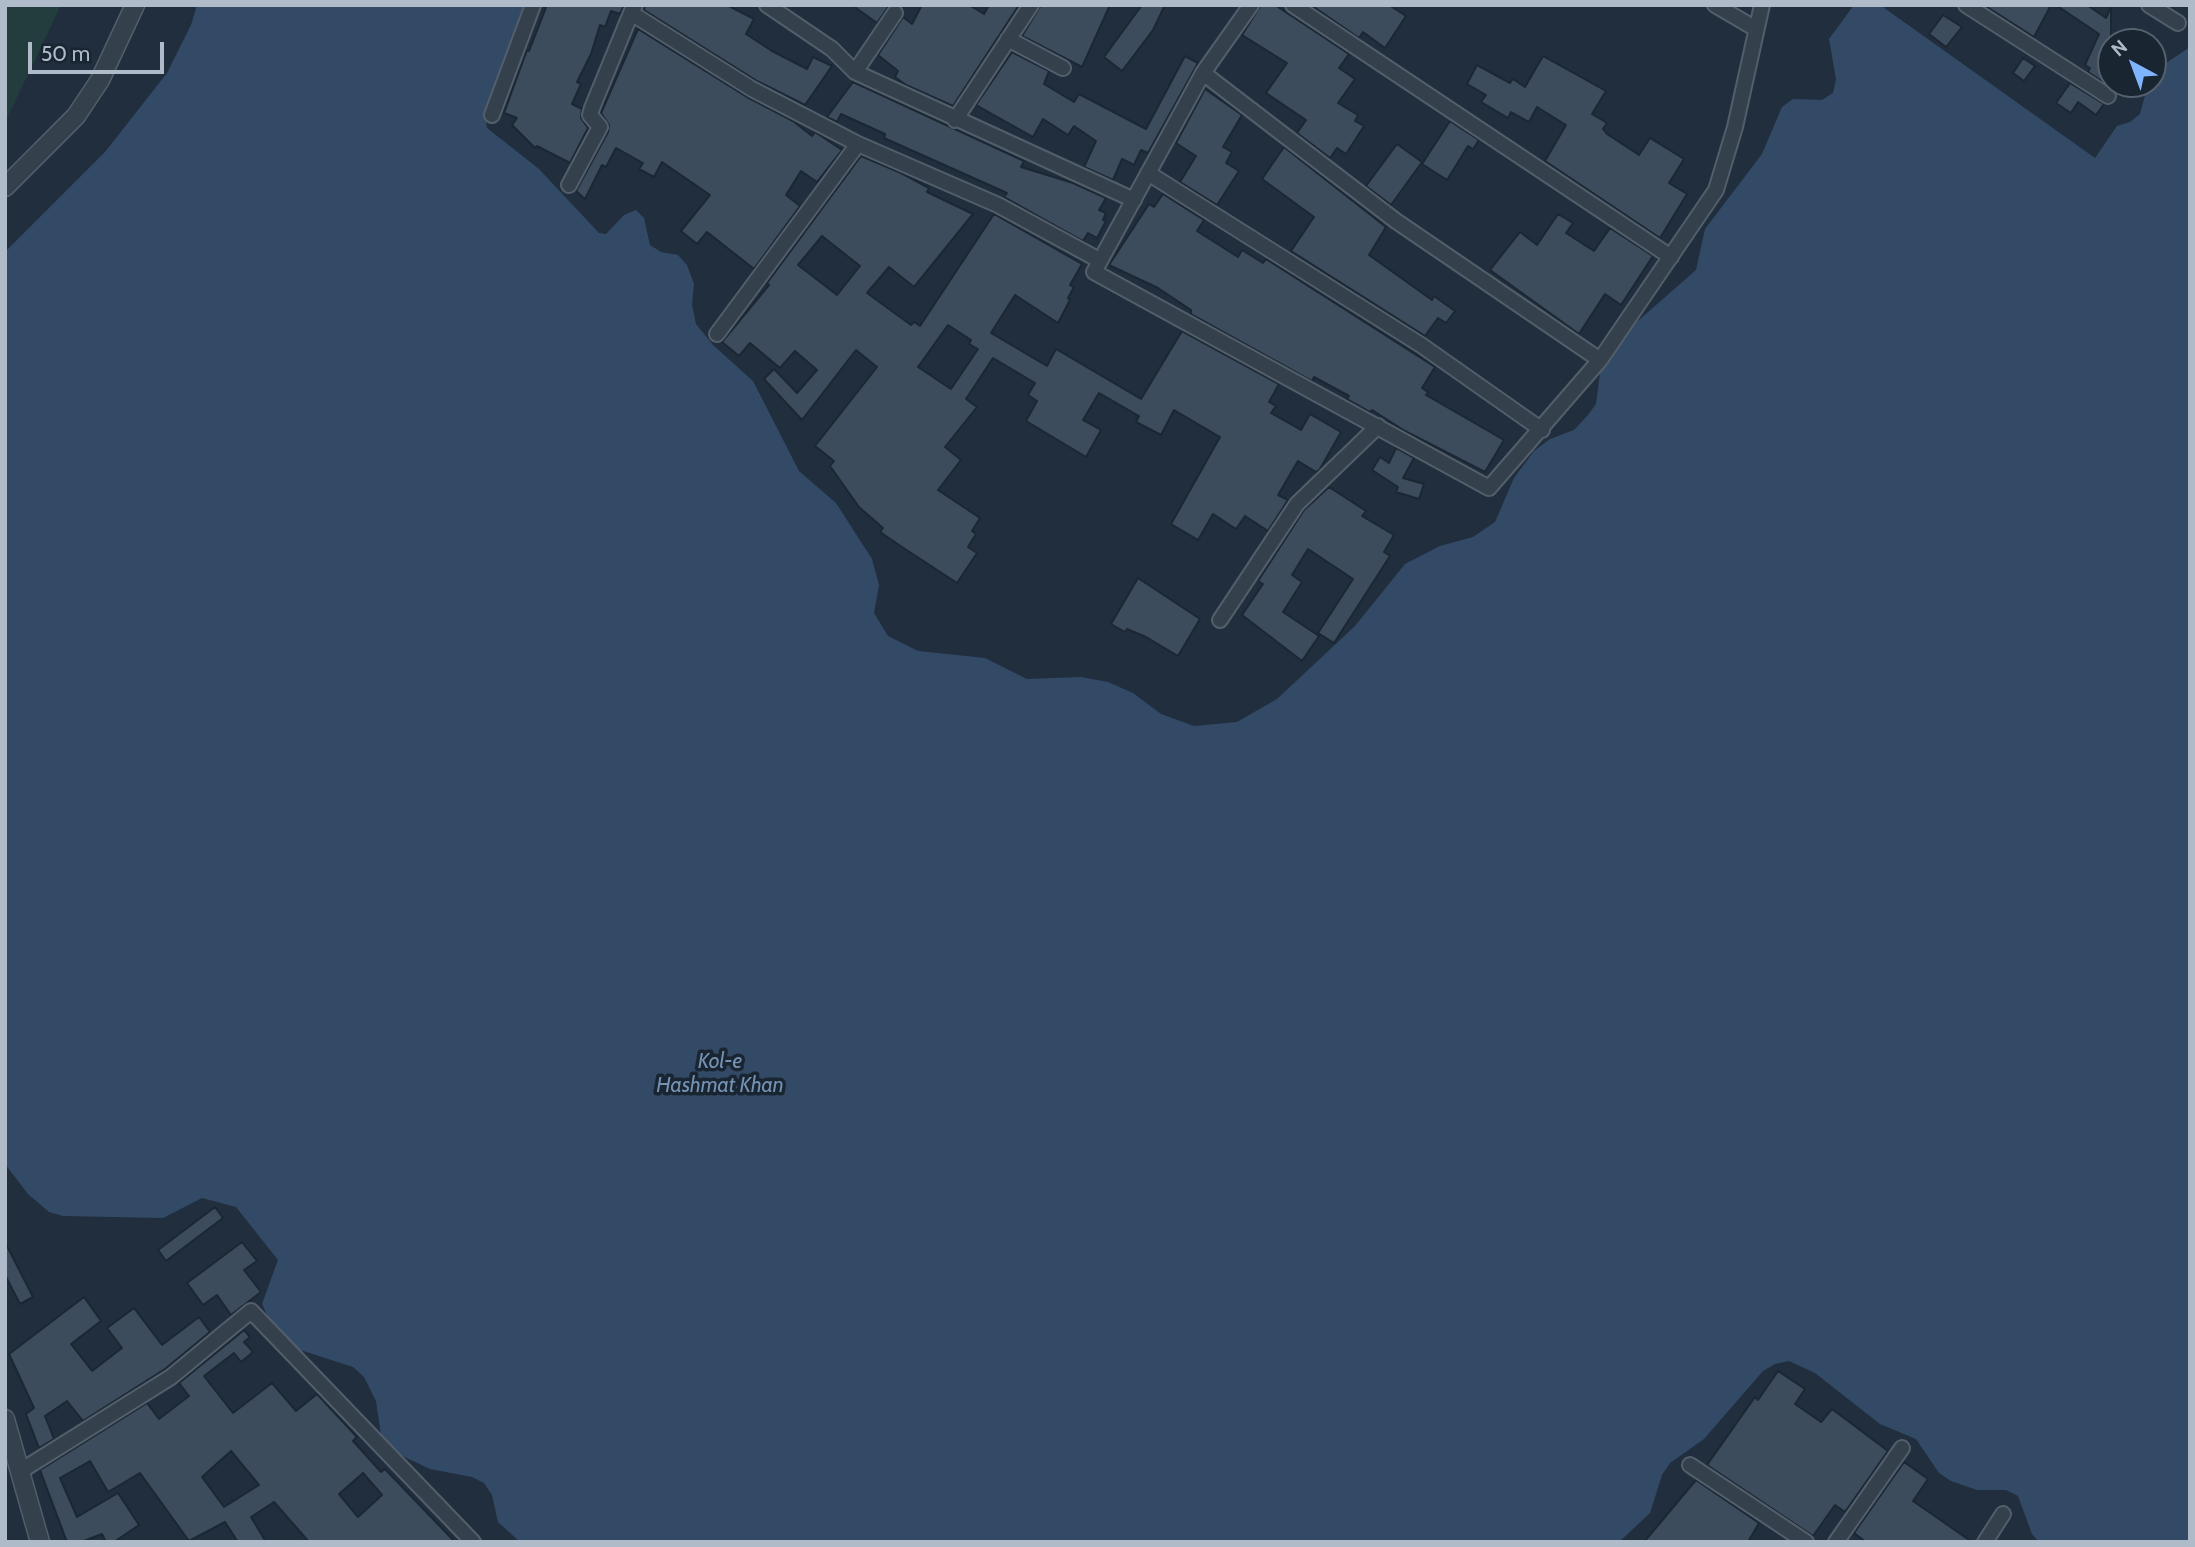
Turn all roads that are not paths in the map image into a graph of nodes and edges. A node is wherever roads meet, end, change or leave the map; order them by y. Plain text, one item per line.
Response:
1 (135, 5) edge
2 (533, 5) edge
3 (767, 5) edge
4 (1031, 5) edge
5 (1251, 5) edge
6 (1293, 5) edge
7 (1715, 5) edge
8 (1762, 5) edge
9 (1966, 5) edge
10 (2149, 5) edge
11 (633, 9) edge
12 (895, 13) dead end
13 (2178, 23) dead end
14 (1756, 29) junction
15 (1008, 39) junction
16 (1063, 68) dead end
17 (855, 72) junction
18 (1203, 73) junction
19 (2097, 89) edge
20 (492, 115) dead end
21 (955, 120) junction
22 (858, 144) junction
23 (1147, 173) junction
24 (569, 185) dead end
25 (5, 187) edge
26 (1134, 200) junction
27 (1671, 257) junction
28 (1099, 260) junction
29 (717, 334) dead end
30 (1600, 360) junction
31 (1378, 426) junction
32 (1542, 430) junction
33 (1220, 620) dead end
34 (5, 1419) edge
35 (1902, 1448) dead end
36 (1690, 1465) dead end
37 (19, 1472) junction
38 (2003, 1514) dead end
39 (40, 1542) edge
40 (473, 1542) edge
41 (1807, 1542) edge
42 (1836, 1542) edge
43 (1985, 1542) edge

1 - 25 street
2 - 20 street
3 - 17 street
4 - 15 street
5 - 18 street
6 - 27 street
7 - 14 street
8 - 14 street
9 - 19 street
10 - 13 street
11 - 22 street
11 - 24 street
12 - 17 street
14 - 27 street
15 - 16 street
15 - 21 street
17 - 21 street
18 - 23 street
18 - 30 street
21 - 26 street
22 - 28 street
22 - 29 street
23 - 26 street
23 - 32 street
26 - 28 street
27 - 30 street
28 - 31 street
30 - 32 street
31 - 32 street
31 - 33 street
34 - 37 street
35 - 42 street
36 - 41 street
37 - 39 street
37 - 40 street
38 - 43 street

